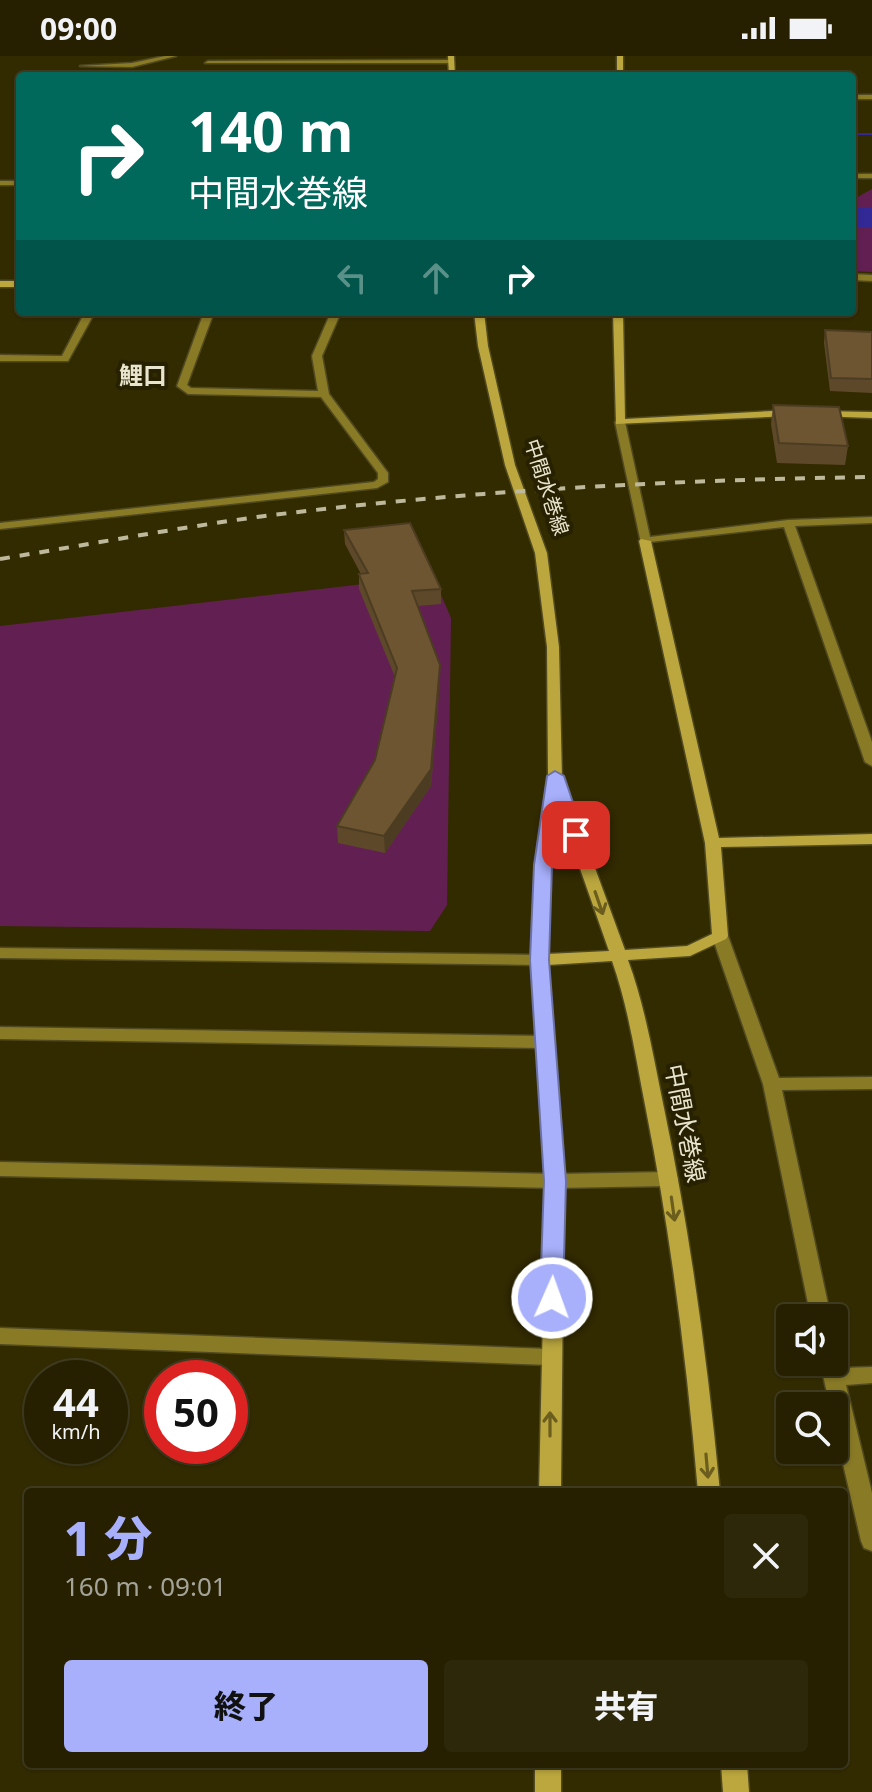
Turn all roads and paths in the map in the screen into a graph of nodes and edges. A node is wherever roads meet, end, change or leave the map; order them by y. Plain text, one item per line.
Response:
1 (80, 56) edge
2 (173, 56) edge
3 (451, 59) edge
4 (208, 60) edge
5 (83, 66) junction
6 (221, 70) dead end
7 (93, 72) edge
8 (88, 316) edge
9 (208, 316) edge
10 (334, 316) edge
11 (479, 316) edge
12 (618, 316) edge
13 (0, 358) edge
14 (324, 394) junction
15 (872, 415) edge
16 (620, 422) junction
17 (872, 520) edge
18 (788, 523) junction
19 (0, 526) edge
20 (645, 541) junction
21 (872, 762) edge
22 (555, 776) junction
23 (872, 839) edge
24 (713, 843) junction
25 (720, 936) junction
26 (0, 953) edge
27 (616, 954) junction
28 (539, 960) junction
29 (0, 1033) edge
30 (544, 1042) junction
31 (872, 1083) edge
32 (772, 1084) junction
33 (0, 1169) edge
34 (669, 1179) junction
35 (555, 1181) junction
36 (818, 1304) edge
37 (0, 1336) edge
38 (550, 1357) junction
39 (848, 1371) edge
40 (872, 1375) edge
41 (834, 1376) edge
42 (550, 1488) edge
43 (709, 1488) edge
44 (872, 1541) edge
45 (548, 1768) edge
46 (734, 1768) edge
47 (548, 1792) edge
48 (736, 1792) edge

1 - 5 street
2 - 5 street
3 - 4 street
4 - 6 street
5 - 7 street
8 - 13 street
9 - 14 street
10 - 14 street
11 - 22 main road, 中間水巻線
12 - 16 main road
14 - 19 street
15 - 16 main road
16 - 20 street
17 - 18 street
18 - 20 street
18 - 21 street
20 - 24 main road
22 -> 27 main road, 中間水巻線
22 - 28 main road, 中間水巻線
23 - 24 main road
24 - 25 main road
25 - 27 main road
25 - 32 street
26 - 28 street
27 - 28 main road
27 - 34 main road, 中間水巻線
28 - 30 main road, 中間水巻線
29 - 30 street
30 - 35 main road, 中間水巻線
31 - 32 street
32 - 36 street
33 - 35 street
34 - 35 street
34 -> 43 main road, 中間水巻線
35 - 38 main road, 中間水巻線
37 - 38 street
42 -> 38 main road, 中間水巻線
39 - 40 street
41 - 44 street
45 - 47 main road
46 - 48 main road

